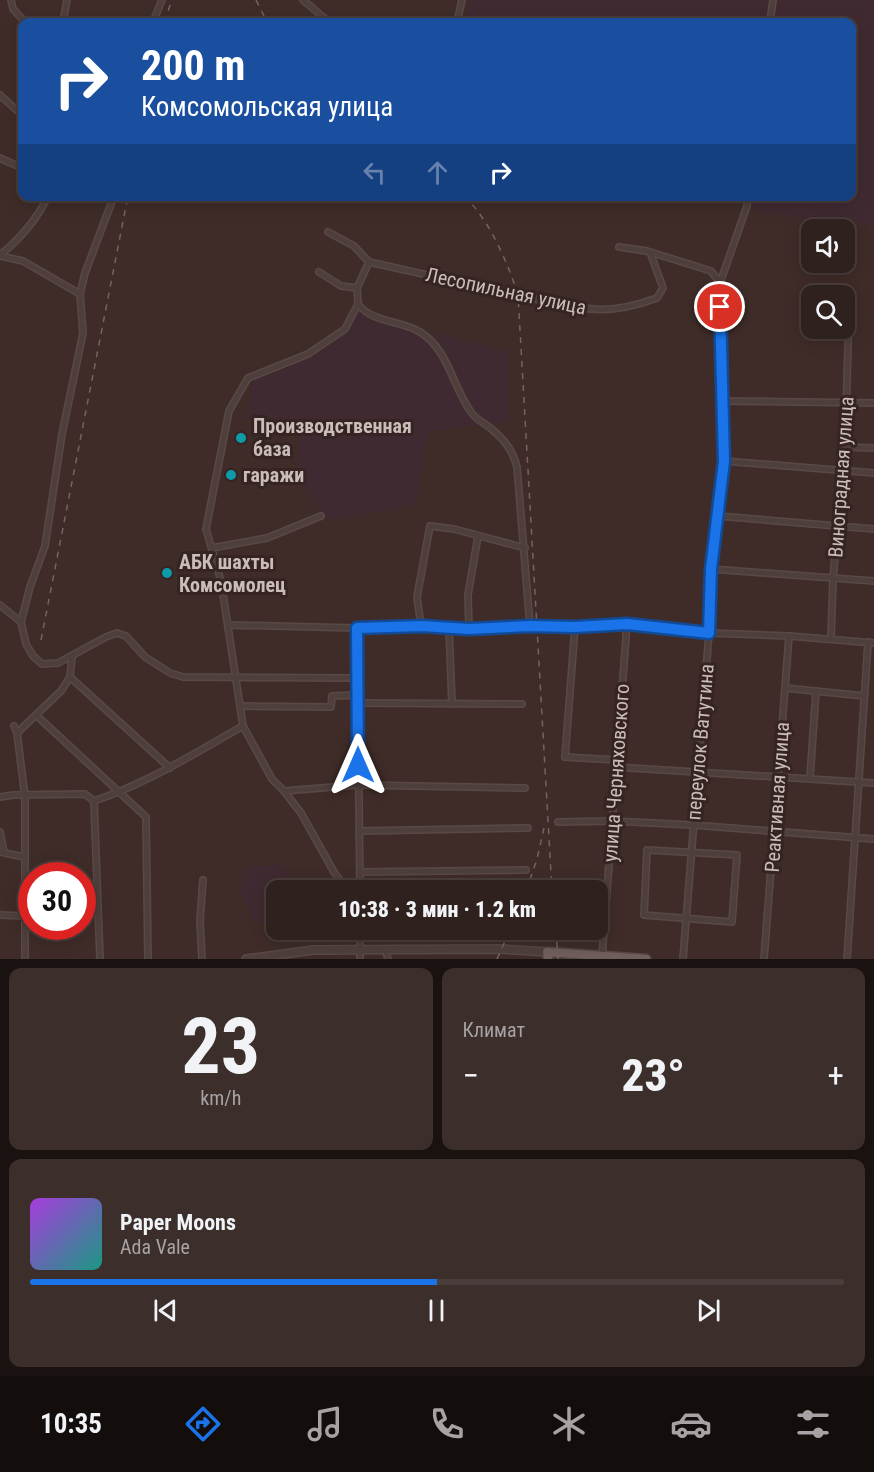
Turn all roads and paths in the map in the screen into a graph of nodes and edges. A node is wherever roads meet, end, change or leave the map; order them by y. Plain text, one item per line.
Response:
1 (11, 0) edge
2 (67, 0) edge
3 (162, 0) edge
4 (303, 0) edge
5 (462, 0) edge
6 (773, 0) edge
7 (21, 18) edge
8 (64, 18) edge
9 (155, 18) edge
10 (324, 18) edge
11 (458, 18) edge
12 (771, 18) edge
13 (0, 94) edge
14 (18, 111) edge
15 (0, 158) edge
16 (18, 166) edge
17 (46, 201) edge
18 (112, 201) edge
19 (745, 201) edge
20 (748, 201) edge
21 (747, 206) junction
22 (328, 232) dead end
23 (619, 247) dead end
24 (650, 252) junction
25 (0, 255) edge
26 (369, 262) junction
27 (319, 272) dead end
28 (720, 283) junction
29 (357, 288) junction
30 (80, 294) junction
31 (358, 304) junction
32 (848, 339) edge
33 (722, 401) junction
34 (847, 402) junction
35 (874, 403) edge
36 (845, 447) junction
37 (874, 448) edge
38 (724, 461) junction
39 (842, 471) junction
40 (874, 473) edge
41 (321, 516) dead end
42 (718, 516) junction
43 (838, 527) junction
44 (874, 530) edge
45 (478, 536) junction
46 (212, 548) junction
47 (525, 548) junction
48 (711, 569) junction
49 (833, 578) junction
50 (874, 580) edge
51 (0, 605) edge
52 (21, 622) junction
53 (627, 624) junction
54 (228, 625) junction
55 (422, 626) junction
56 (530, 626) junction
57 (575, 627) junction
58 (357, 628) junction
59 (449, 628) junction
60 (469, 629) junction
61 (709, 633) junction
62 (789, 636) junction
63 (831, 639) junction
64 (871, 642) edge
65 (72, 657) junction
66 (70, 678) junction
67 (237, 678) junction
68 (357, 678) junction
69 (786, 688) junction
70 (816, 691) junction
71 (358, 695) junction
72 (864, 696) junction
73 (358, 703) junction
74 (452, 704) junction
75 (522, 704) dead end
76 (241, 706) junction
77 (36, 715) junction
78 (14, 726) dead end
79 (243, 726) junction
80 (17, 733) junction
81 (616, 760) junction
82 (615, 767) junction
83 (170, 768) junction
84 (698, 772) junction
85 (779, 776) junction
86 (810, 778) junction
87 (860, 781) junction
88 (874, 783) edge
89 (358, 785) junction
90 (525, 788) dead end
91 (284, 791) junction
92 (120, 792) junction
93 (25, 795) junction
94 (0, 797) edge
95 (94, 801) junction
96 (612, 821) junction
97 (558, 822) dead end
98 (692, 825) junction
99 (528, 828) dead end
100 (359, 831) junction
101 (775, 831) junction
102 (0, 832) edge
103 (856, 837) junction
104 (874, 839) edge
105 (2, 852) edge
106 (690, 853) junction
107 (24, 856) junction
108 (24, 862) edge
109 (526, 870) dead end
110 (360, 872) junction
111 (202, 880) dead end
112 (340, 880) edge
113 (360, 880) edge
114 (0, 915) edge
115 (18, 916) edge
116 (685, 918) junction
117 (25, 940) edge
118 (360, 940) edge
119 (360, 950) junction
120 (385, 950) junction
121 (298, 955) edge
122 (548, 956) edge
123 (602, 957) edge
124 (25, 959) edge
125 (99, 959) edge
126 (148, 959) edge
127 (202, 959) edge
128 (246, 959) edge
129 (360, 959) edge
130 (388, 959) edge
131 (646, 959) edge
132 (683, 959) edge
133 (764, 959) edge
134 (847, 959) edge

1 - 7 street
2 - 8 street
3 - 9 street
4 - 10 street
5 - 11 street
6 - 12 street
13 - 14 street
15 - 16 street
17 - 25 street
18 - 30 street
19 - 21 street
20 - 21 street, переулок Ватутина
21 - 28 street, переулок Ватутина
22 - 26 street
23 - 24 street
24 - 26 street, Лесопильная улица
24 - 28 street
25 - 30 street
26 - 29 street
27 - 29 street
28 - 33 street, переулок Ватутина
29 - 31 street
30 - 52 street
31 - 46 street
31 - 47 street
32 - 34 street, Виноградная улица
33 - 34 street
33 - 38 street, переулок Ватутина
34 - 35 street
34 - 36 street, Виноградная улица
36 - 37 street
36 - 39 street, Виноградная улица
38 - 39 street
38 - 42 street, переулок Ватутина
39 - 40 street
39 - 43 street, Виноградная улица
41 - 46 street
42 - 43 street
42 - 48 street, переулок Ватутина
43 - 44 street
43 - 49 street, Виноградная улица
45 - 47 street
45 - 55 street
45 - 60 street
46 - 54 street
47 - 56 street
48 - 49 street
48 - 61 street, переулок Ватутина
49 - 50 street
49 - 63 street, Виноградная улица
51 - 52 street
52 - 65 street
53 - 57 street
53 - 61 street
53 - 81 street, улица Черняховского
54 - 58 street
54 - 67 street
55 - 58 street
55 - 59 street
56 - 57 street
56 - 60 street
57 - 81 street
58 - 68 street
59 - 60 street
59 - 74 street
61 - 62 street
61 - 84 street, переулок Ватутина
62 - 63 street
62 - 69 street, Реактивная улица
63 - 64 street
64 - 72 street
65 - 66 street
65 - 67 street
66 - 77 street
66 - 83 street
67 - 68 street
67 - 76 street
68 - 71 street
69 - 70 street
69 - 85 street, Реактивная улица
70 - 72 street
70 - 86 street
71 - 73 street
71 - 76 street
72 - 87 street
73 - 74 street
73 - 89 street
74 - 75 street
76 - 79 street
77 - 80 street
77 - 92 street
78 - 80 street
79 - 83 street
79 - 91 street
80 - 93 street
81 - 82 street, улица Черняховского
82 - 84 street
82 - 96 street, улица Черняховского
83 - 92 street
84 - 85 street
84 - 98 street, переулок Ватутина
85 - 86 street
85 - 101 street, Реактивная улица
86 - 87 street
87 - 88 street
87 - 103 street
89 - 90 street
89 - 91 street
89 - 100 street
91 - 112 street
92 - 95 street
92 - 126 street
93 - 94 street
93 - 95 street
93 - 107 street
95 - 125 street
96 - 97 street
96 - 98 street
96 - 123 street, улица Черняховского
98 - 101 street
98 - 106 street, переулок Ватутина
99 - 100 street
100 - 110 street
101 - 103 street
101 - 133 street, Реактивная улица
102 - 105 street
103 - 104 street
103 - 134 street
105 - 107 street
106 - 116 street, переулок Ватутина
106 - 116 street
106 - 116 street
107 - 108 street
109 - 110 street
110 - 113 street
111 - 127 street
114 - 115 street
116 - 132 street, переулок Ватутина
117 - 124 street
118 - 119 street
119 - 120 street
119 - 121 street
119 - 129 street
120 - 122 street
120 - 130 street
121 - 128 street
122 - 123 main road
123 - 131 main road

